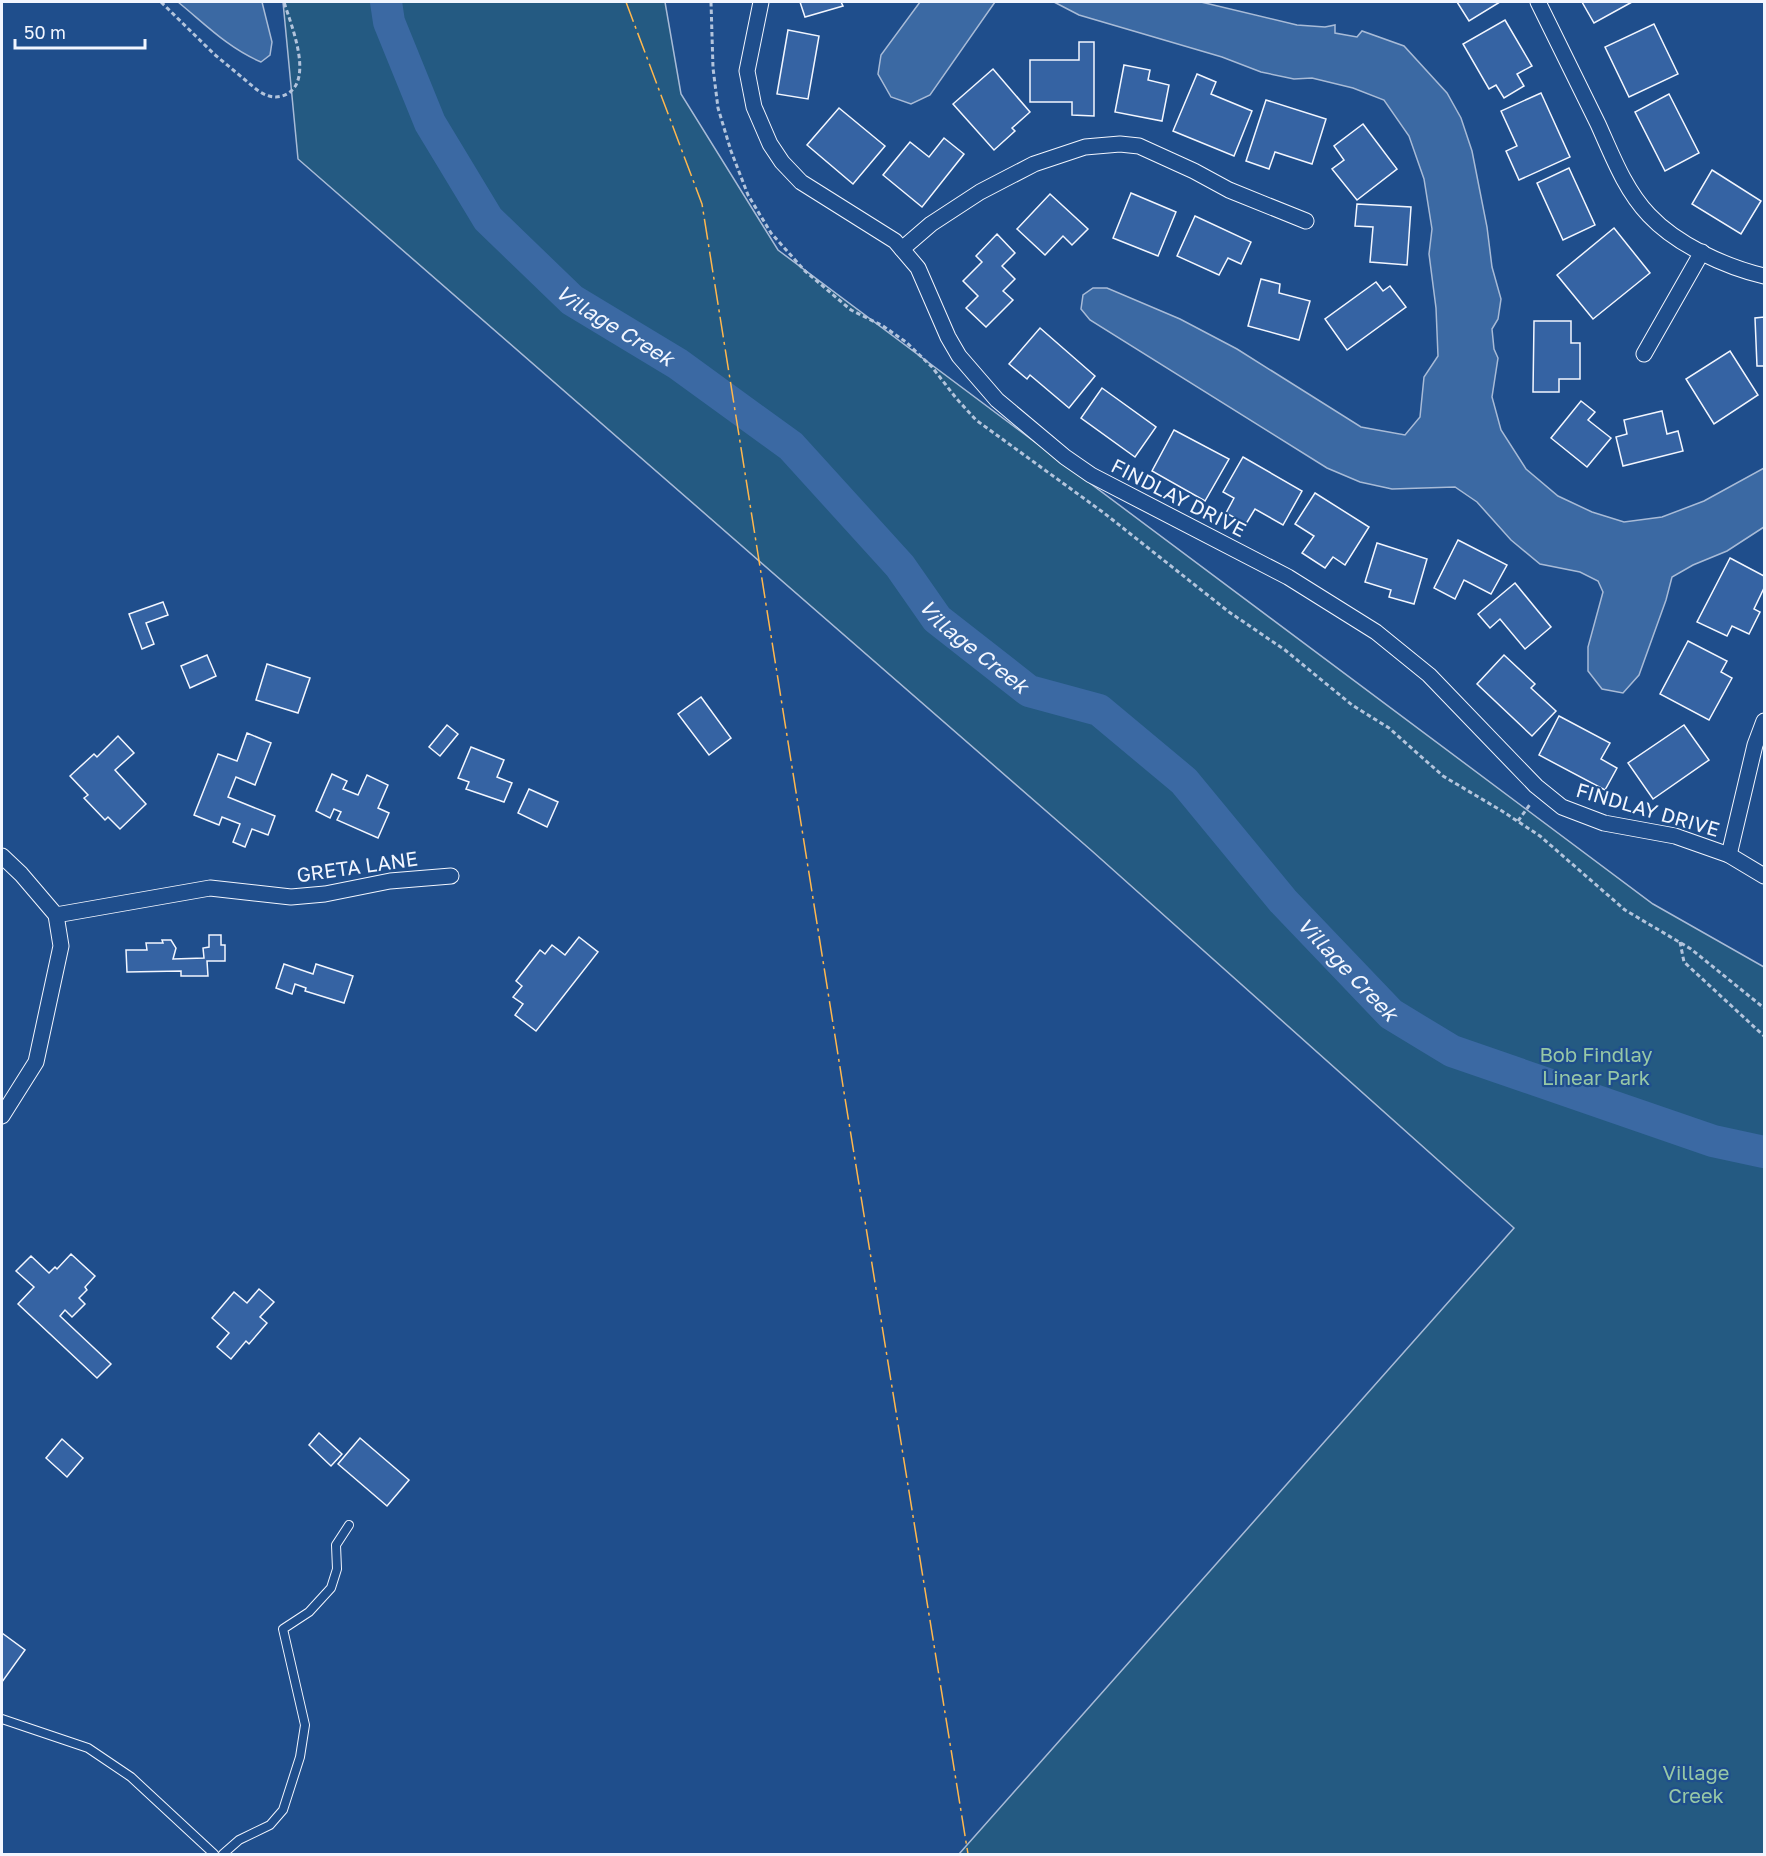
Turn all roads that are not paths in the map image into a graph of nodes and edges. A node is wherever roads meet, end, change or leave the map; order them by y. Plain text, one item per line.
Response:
1 (761, 2) edge
2 (1538, 2) edge
3 (1306, 221) dead end
4 (902, 249) junction
5 (1702, 252) junction
6 (1764, 276) edge
7 (1644, 354) dead end
8 (1764, 721) edge
9 (1729, 855) junction
10 (2, 856) edge
11 (451, 876) dead end
12 (1764, 876) edge
13 (56, 915) junction
14 (2, 1116) edge
15 (350, 1525) dead end
16 (2, 1719) edge
17 (214, 1854) edge
18 (223, 1854) edge

1 - 4 street, FINDLAY DRIVE
2 - 5 street
3 - 4 street
4 - 9 street, FINDLAY DRIVE
5 - 6 street
5 - 7 street
8 - 9 street
9 - 12 street, FINDLAY DRIVE
10 - 13 street
11 - 13 street, GRETA LANE
13 - 14 street
15 - 18 lane
16 - 17 lane

